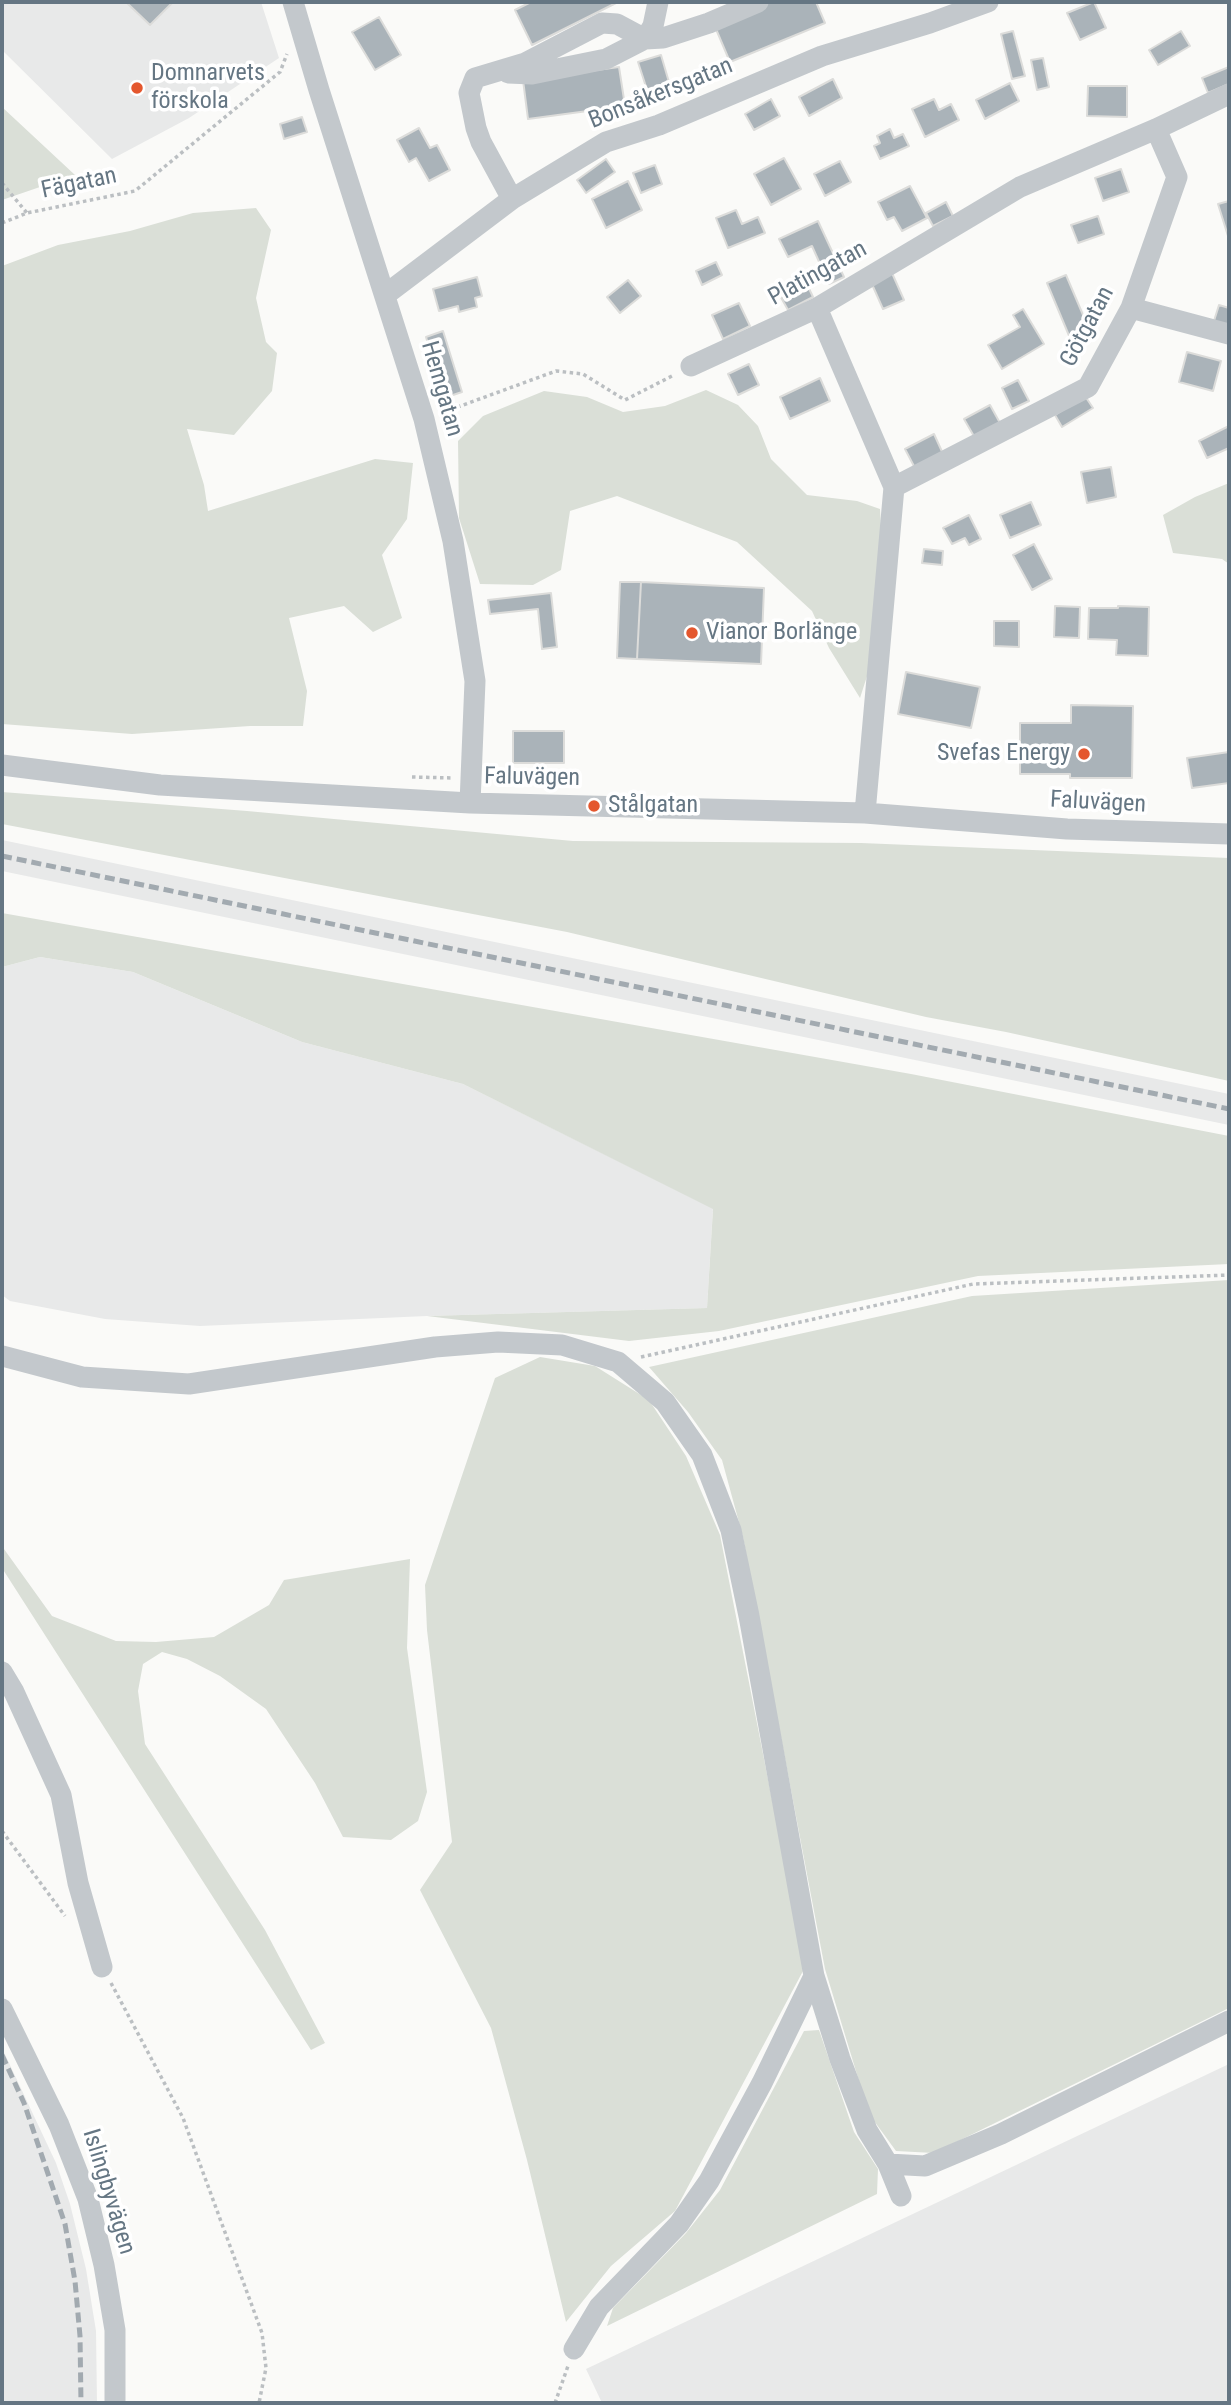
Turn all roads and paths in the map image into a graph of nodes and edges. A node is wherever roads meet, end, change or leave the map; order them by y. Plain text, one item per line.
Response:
1 (293, 2) edge
2 (658, 2) edge
3 (758, 2) edge
4 (988, 2) edge
5 (300, 23) junction
6 (646, 38) junction
7 (498, 73) junction
8 (1229, 94) edge
9 (1156, 130) junction
10 (2, 183) edge
11 (512, 199) junction
12 (27, 212) junction
13 (2, 223) edge
14 (385, 295) junction
15 (817, 308) junction
16 (1131, 308) junction
17 (1229, 334) edge
18 (691, 366) joint
19 (424, 419) junction
20 (894, 486) junction
21 (2, 765) edge
22 (470, 803) junction
23 (865, 813) junction
24 (1229, 834) edge
25 (1229, 1275) edge
26 (2, 1356) edge
27 (618, 1362) junction
28 (2, 1672) edge
29 (2, 1831) edge
30 (71, 1925) dead end
31 (102, 1967) joint
32 (814, 1976) junction
33 (2, 2009) edge
34 (1229, 2021) edge
35 (888, 2164) junction
36 (901, 2196) dead end
37 (574, 2349) joint
38 (115, 2403) edge
39 (259, 2403) edge
40 (555, 2403) edge

1 - 5 street, Hemgatan
2 - 6 street
3 - 6 street
4 - 11 street, Bonsåkersgatan
5 - 12 path, Fägatan
5 - 14 street, Hemgatan
6 - 7 street
6 - 7 street
7 - 11 street
8 - 9 street, Platingatan
9 - 15 street, Platingatan
9 - 16 street, Götgatan
10 - 12 path
11 - 14 street, Bonsåkersgatan
12 - 13 path, Fägatan
14 - 19 street, Hemgatan
15 - 18 street, Platingatan
15 - 20 street
16 - 17 street
16 - 20 street, Götgatan
18 - 19 path
19 - 22 street, Hemgatan
20 - 23 street
21 - 22 street, Faluvägen
22 - 23 street, Faluvägen
23 - 24 street, Faluvägen
25 - 27 path
26 - 27 street
27 - 32 street
28 - 31 street
29 - 30 path
31 - 39 path
32 - 35 street
32 - 37 street
33 - 38 street, Islingbyvägen
34 - 35 street
35 - 36 street
37 - 40 path

